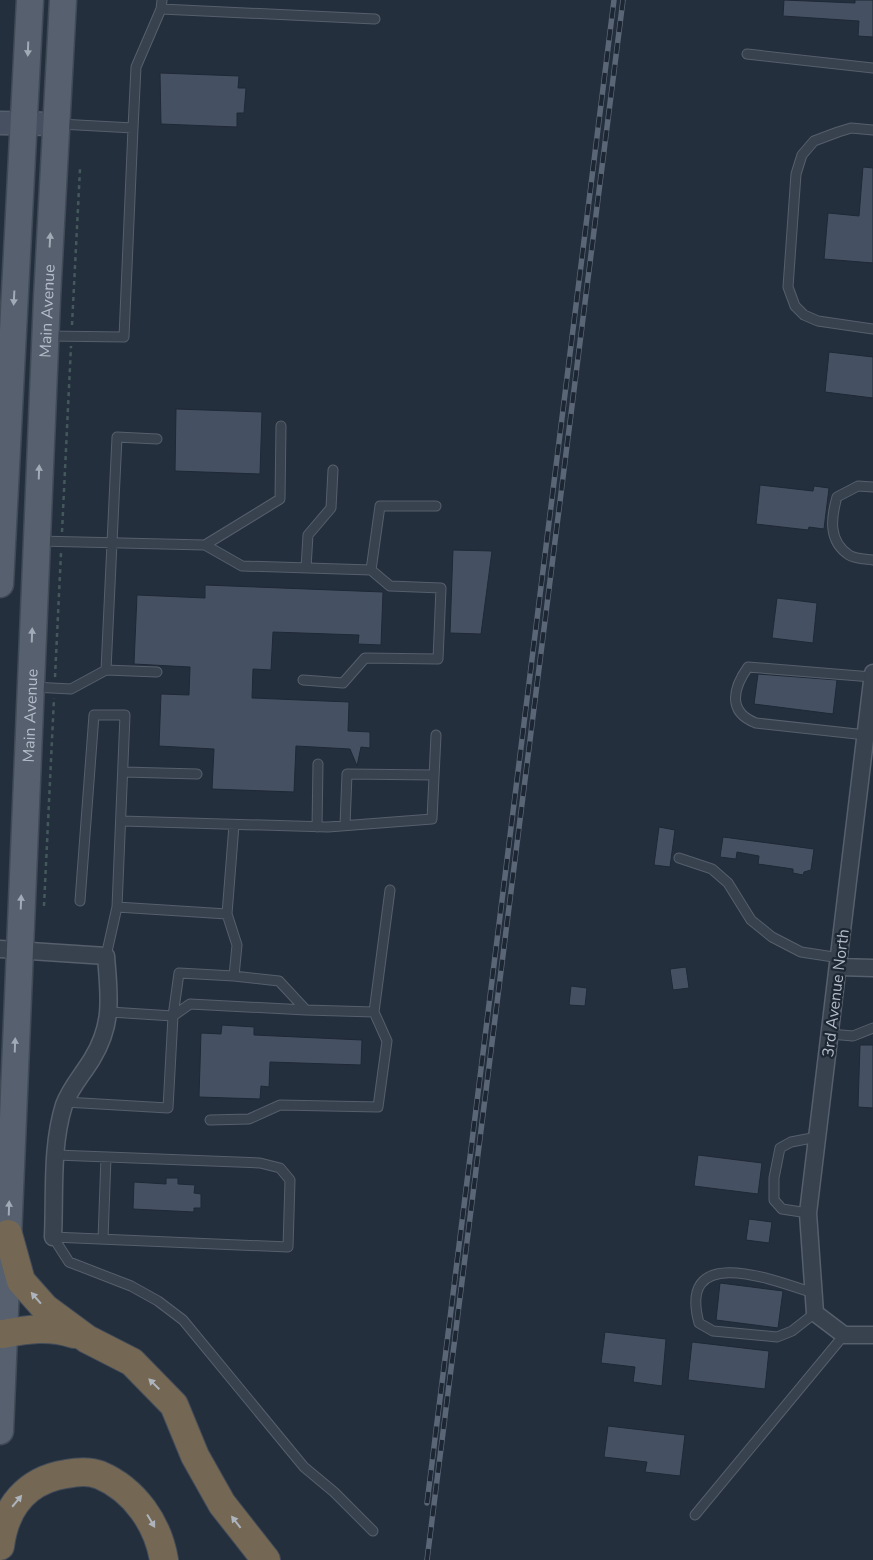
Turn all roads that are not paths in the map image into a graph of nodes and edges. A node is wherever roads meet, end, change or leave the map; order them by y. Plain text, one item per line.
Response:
1 (30, 0) edge
2 (62, 0) edge
3 (162, 4) edge
4 (375, 19) dead end
5 (747, 54) dead end
6 (873, 68) edge
7 (12, 123) edge
8 (56, 124) junction
9 (133, 128) junction
10 (873, 130) edge
11 (873, 328) edge
12 (45, 336) junction
13 (281, 426) dead end
14 (3, 428) edge
15 (157, 439) dead end
16 (333, 470) dead end
17 (873, 487) edge
18 (436, 506) dead end
19 (36, 541) junction
20 (112, 545) junction
21 (205, 545) junction
22 (873, 560) edge
23 (306, 568) junction
24 (371, 570) junction
25 (0, 584) edge
26 (106, 670) junction
27 (157, 672) dead end
28 (873, 673) edge
29 (872, 677) edge
30 (303, 680) dead end
31 (30, 687) junction
32 (869, 728) edge
33 (436, 735) dead end
34 (318, 764) dead end
35 (124, 772) junction
36 (197, 774) dead end
37 (434, 776) junction
38 (122, 821) junction
39 (234, 825) junction
40 (345, 825) junction
41 (317, 827) junction
42 (679, 858) dead end
43 (390, 890) dead end
44 (80, 901) dead end
45 (117, 907) junction
46 (227, 914) junction
47 (10, 950) edge
48 (106, 956) junction
49 (839, 962) junction
50 (873, 968) edge
51 (234, 976) junction
52 (306, 1010) junction
53 (110, 1012) junction
54 (374, 1012) junction
55 (173, 1016) junction
56 (873, 1028) edge
57 (830, 1034) junction
58 (65, 1102) junction
59 (210, 1120) dead end
60 (817, 1137) junction
61 (56, 1155) junction
62 (106, 1157) junction
63 (808, 1213) junction
64 (8, 1234) junction
65 (53, 1237) junction
66 (103, 1239) junction
67 (813, 1293) junction
68 (815, 1313) junction
69 (2, 1334) edge
70 (844, 1335) junction
71 (873, 1335) edge
72 (88, 1339) junction
73 (0, 1431) edge
74 (695, 1515) dead end
75 (373, 1531) dead end
76 (0, 1546) edge
77 (164, 1560) edge
78 (266, 1560) edge

1 -> 7 main road, Main Avenue
2 - 8 main road, Main Avenue
3 - 4 lane
3 - 9 lane
5 - 6 lane
7 - 8 main road
7 -> 14 main road, Main Avenue
8 - 9 lane
12 -> 8 main road, Main Avenue
9 - 12 lane
10 - 11 lane
19 -> 12 main road, Main Avenue
13 - 21 lane
14 - 25 main road, Main Avenue
15 - 20 lane
16 - 23 lane
17 - 22 lane
18 - 24 lane
19 - 20 lane
31 -> 19 main road, Main Avenue
20 - 21 lane
20 - 26 lane
21 - 23 lane
23 - 24 lane
24 - 30 lane
26 - 27 lane
26 - 31 lane
28 - 29 street, 3rd Avenue North
29 - 32 street, 3rd Avenue North
29 - 32 lane
47 -> 31 main road, Main Avenue
32 - 49 street, 3rd Avenue North
33 - 37 lane
34 - 41 lane
35 - 36 lane
35 - 38 lane
35 - 44 lane
37 - 40 lane
37 - 40 lane
38 - 39 lane
38 - 45 lane
39 - 41 lane
39 - 46 lane
40 - 41 lane
42 - 49 lane
43 - 54 lane
45 - 46 lane
45 - 48 lane
46 - 51 lane
47 - 48 street
64 -> 47 main road, Main Avenue
48 - 53 street
49 - 50 street
49 - 57 street, 3rd Avenue North
51 - 52 lane
51 - 55 lane
52 - 54 lane
52 - 55 lane
53 - 55 lane
53 - 58 street
54 - 59 lane
55 - 58 lane
56 - 57 lane
57 - 60 street, 3rd Avenue North
58 - 61 street
60 - 63 street, 3rd Avenue North
60 - 63 lane
61 - 62 lane
61 - 65 street
62 - 66 lane
62 - 66 lane
63 - 67 street, 3rd Avenue North
64 - 69 main road, Main Avenue
72 -> 64 highway
65 - 66 lane
65 - 75 lane
67 - 68 street, 3rd Avenue North
67 - 68 lane
68 - 70 street
69 - 72 highway
69 - 73 main road, Main Avenue
70 - 71 street
70 - 74 lane
78 -> 72 highway
76 -> 77 highway

